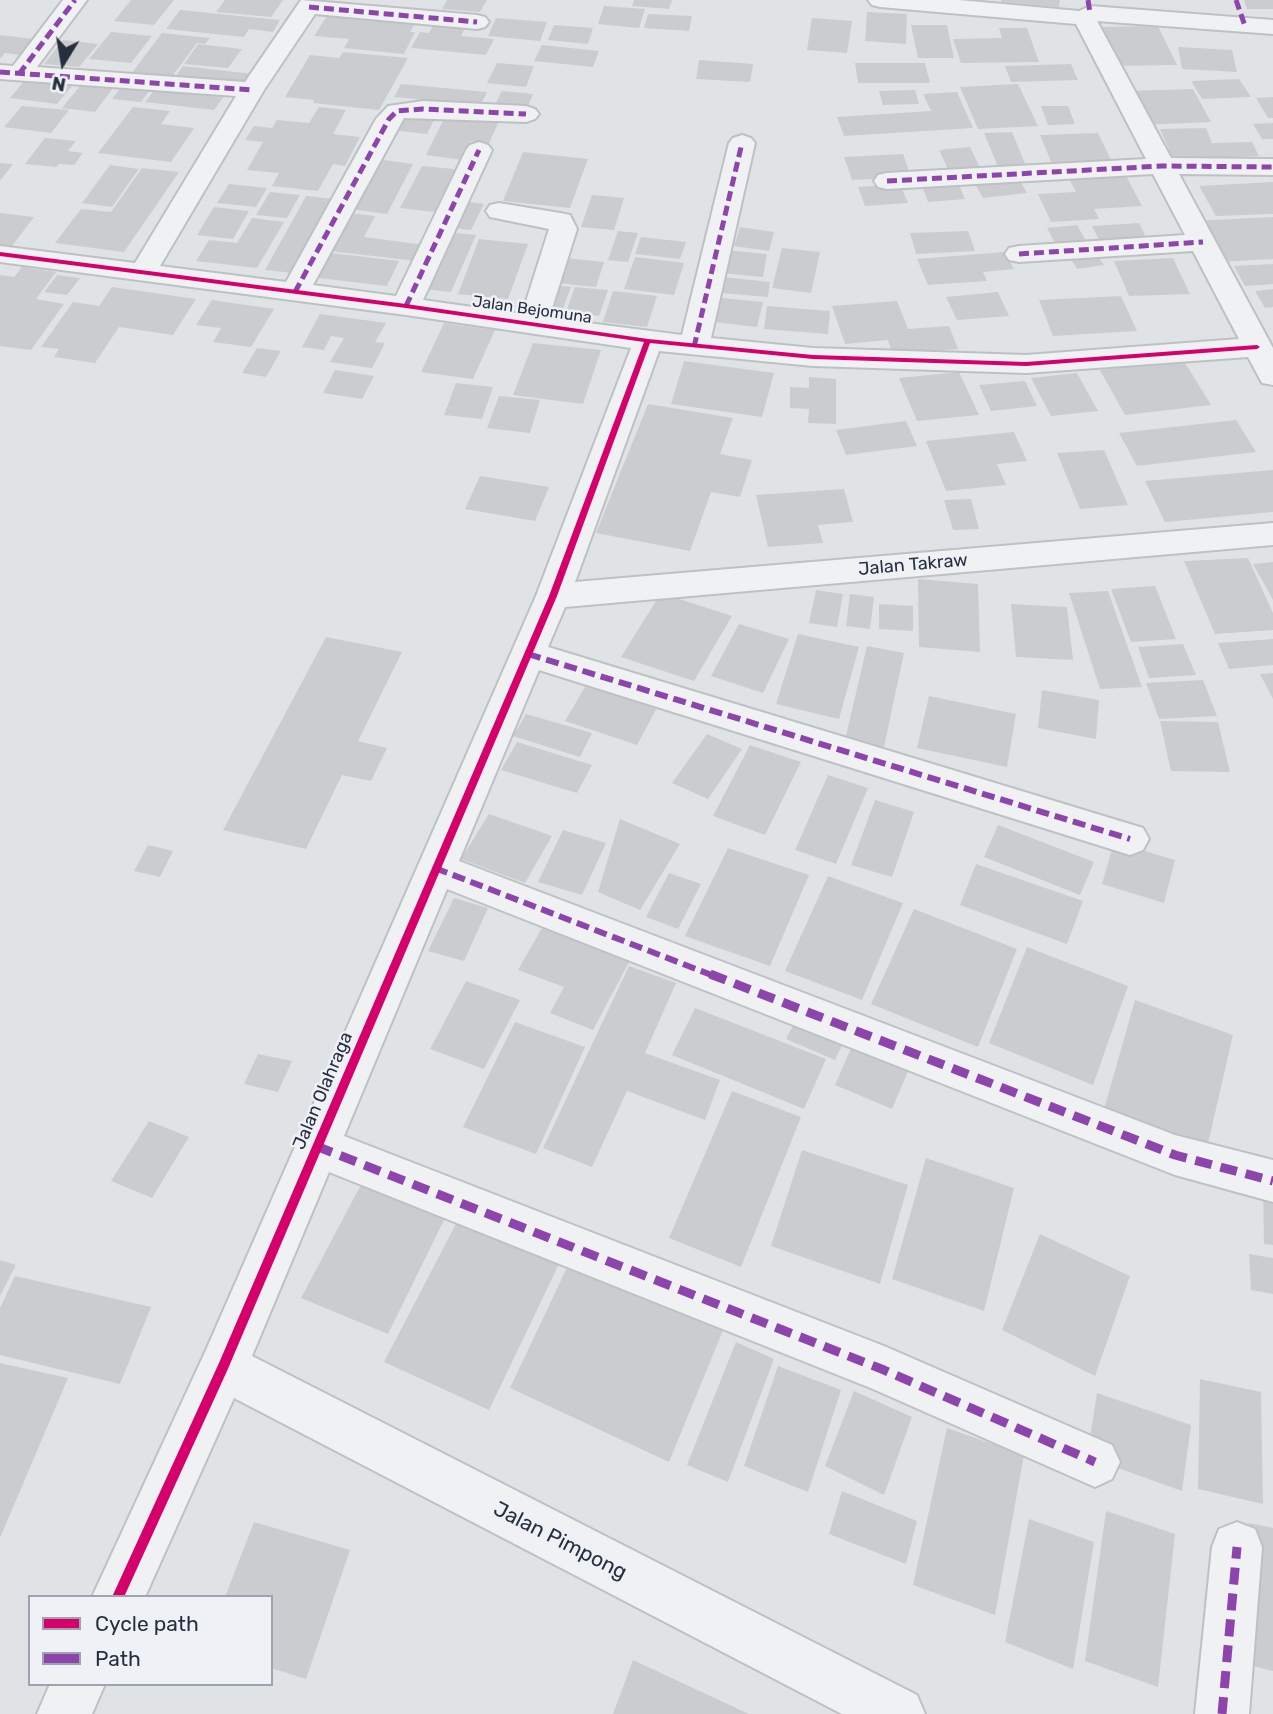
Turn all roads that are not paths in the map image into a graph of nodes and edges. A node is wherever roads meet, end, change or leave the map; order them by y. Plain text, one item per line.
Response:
1 (75, 0) edge
2 (880, 0) edge
3 (1236, 0) edge
4 (311, 4) edge
5 (1087, 10) edge
6 (477, 22) dead end
7 (1245, 26) junction
8 (1273, 27) edge
9 (10, 73) edge
10 (252, 90) junction
11 (526, 114) dead end
12 (742, 143) dead end
13 (479, 150) dead end
14 (1162, 166) junction
15 (1273, 167) edge
16 (887, 181) dead end
17 (499, 211) dead end
18 (1203, 242) junction
19 (0, 254) edge
20 (1019, 254) dead end
21 (143, 272) junction
22 (295, 292) junction
23 (406, 306) junction
24 (533, 324) junction
25 (648, 341) junction
26 (694, 347) junction
27 (1257, 347) junction
28 (1273, 376) edge
29 (1273, 534) edge
30 (553, 596) junction
31 (527, 654) junction
32 (1130, 839) dead end
33 (435, 868) junction
34 (316, 1146) junction
35 (1273, 1181) edge
36 (223, 1367) junction
37 (1095, 1462) dead end
38 (1237, 1548) dead end
39 (119, 1595) edge
40 (77, 1686) edge
41 (64, 1714) edge
42 (898, 1714) edge
43 (1223, 1714) edge

1 - 9 street
2 - 5 street
3 - 7 street
4 - 6 street
4 - 10 street
5 - 7 street
5 - 14 street
7 - 8 street
9 - 10 street
10 - 21 street
11 - 22 street
12 - 26 street
13 - 23 street
14 - 15 street
14 - 16 street
14 - 18 street
17 - 24 street
18 - 20 street
18 - 27 street
19 - 21 street, Jalan Bejomuna
21 - 22 street, Jalan Bejomuna
22 - 23 street, Jalan Bejomuna
23 - 24 street, Jalan Bejomuna
24 - 25 street, Jalan Bejomuna
25 - 26 street, Jalan Bejomuna
25 - 30 street
26 - 27 street, Jalan Bejomuna
27 - 28 street
29 - 30 street, Jalan Takraw
30 - 31 street, Jalan Olahraga
31 - 32 street
31 - 33 street, Jalan Olahraga
33 - 34 street, Jalan Olahraga
33 - 35 street
34 - 36 street, Jalan Olahraga
34 - 37 street
36 - 39 street, Jalan Olahraga
36 - 42 street, Jalan Pimpong
38 - 43 street
40 - 41 street

